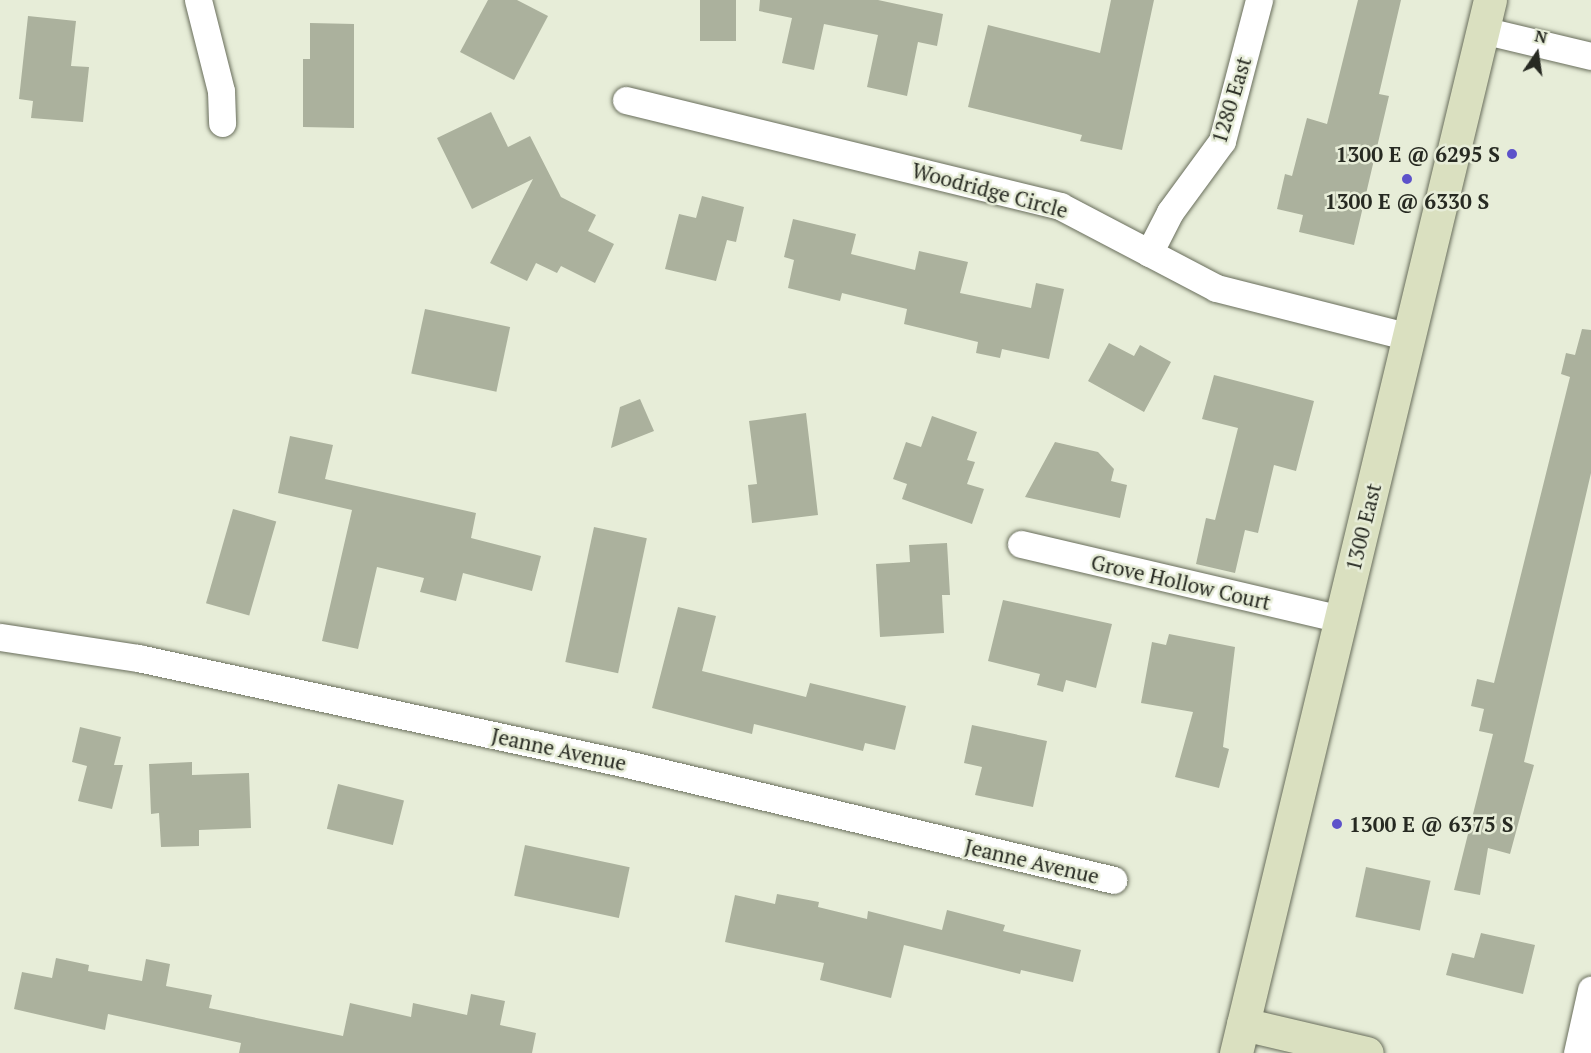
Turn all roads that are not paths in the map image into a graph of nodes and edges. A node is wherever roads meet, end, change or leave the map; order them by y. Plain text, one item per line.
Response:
1 (198, 0) edge
2 (1259, 0) edge
3 (1486, 15) edge
4 (1591, 56) edge
5 (626, 100) dead end
6 (222, 123) dead end
7 (1149, 253) junction
8 (1409, 337) junction
9 (1021, 544) dead end
10 (1341, 619) junction
11 (0, 636) edge
12 (1113, 880) dead end
13 (1591, 990) edge
14 (1240, 1039) edge
15 (1367, 1053) edge
16 (1577, 1053) edge

1 - 6 street
2 - 7 street, 1280 East
3 - 4 street
3 - 8 main road, 1300 East
5 - 7 street, Woodridge Circle
7 - 8 street, Woodridge Circle
8 - 10 main road, 1300 East
9 - 10 street, Grove Hollow Court
10 - 14 main road, 1300 East
11 - 12 street, Jeanne Avenue
13 - 16 street
14 - 15 main road

